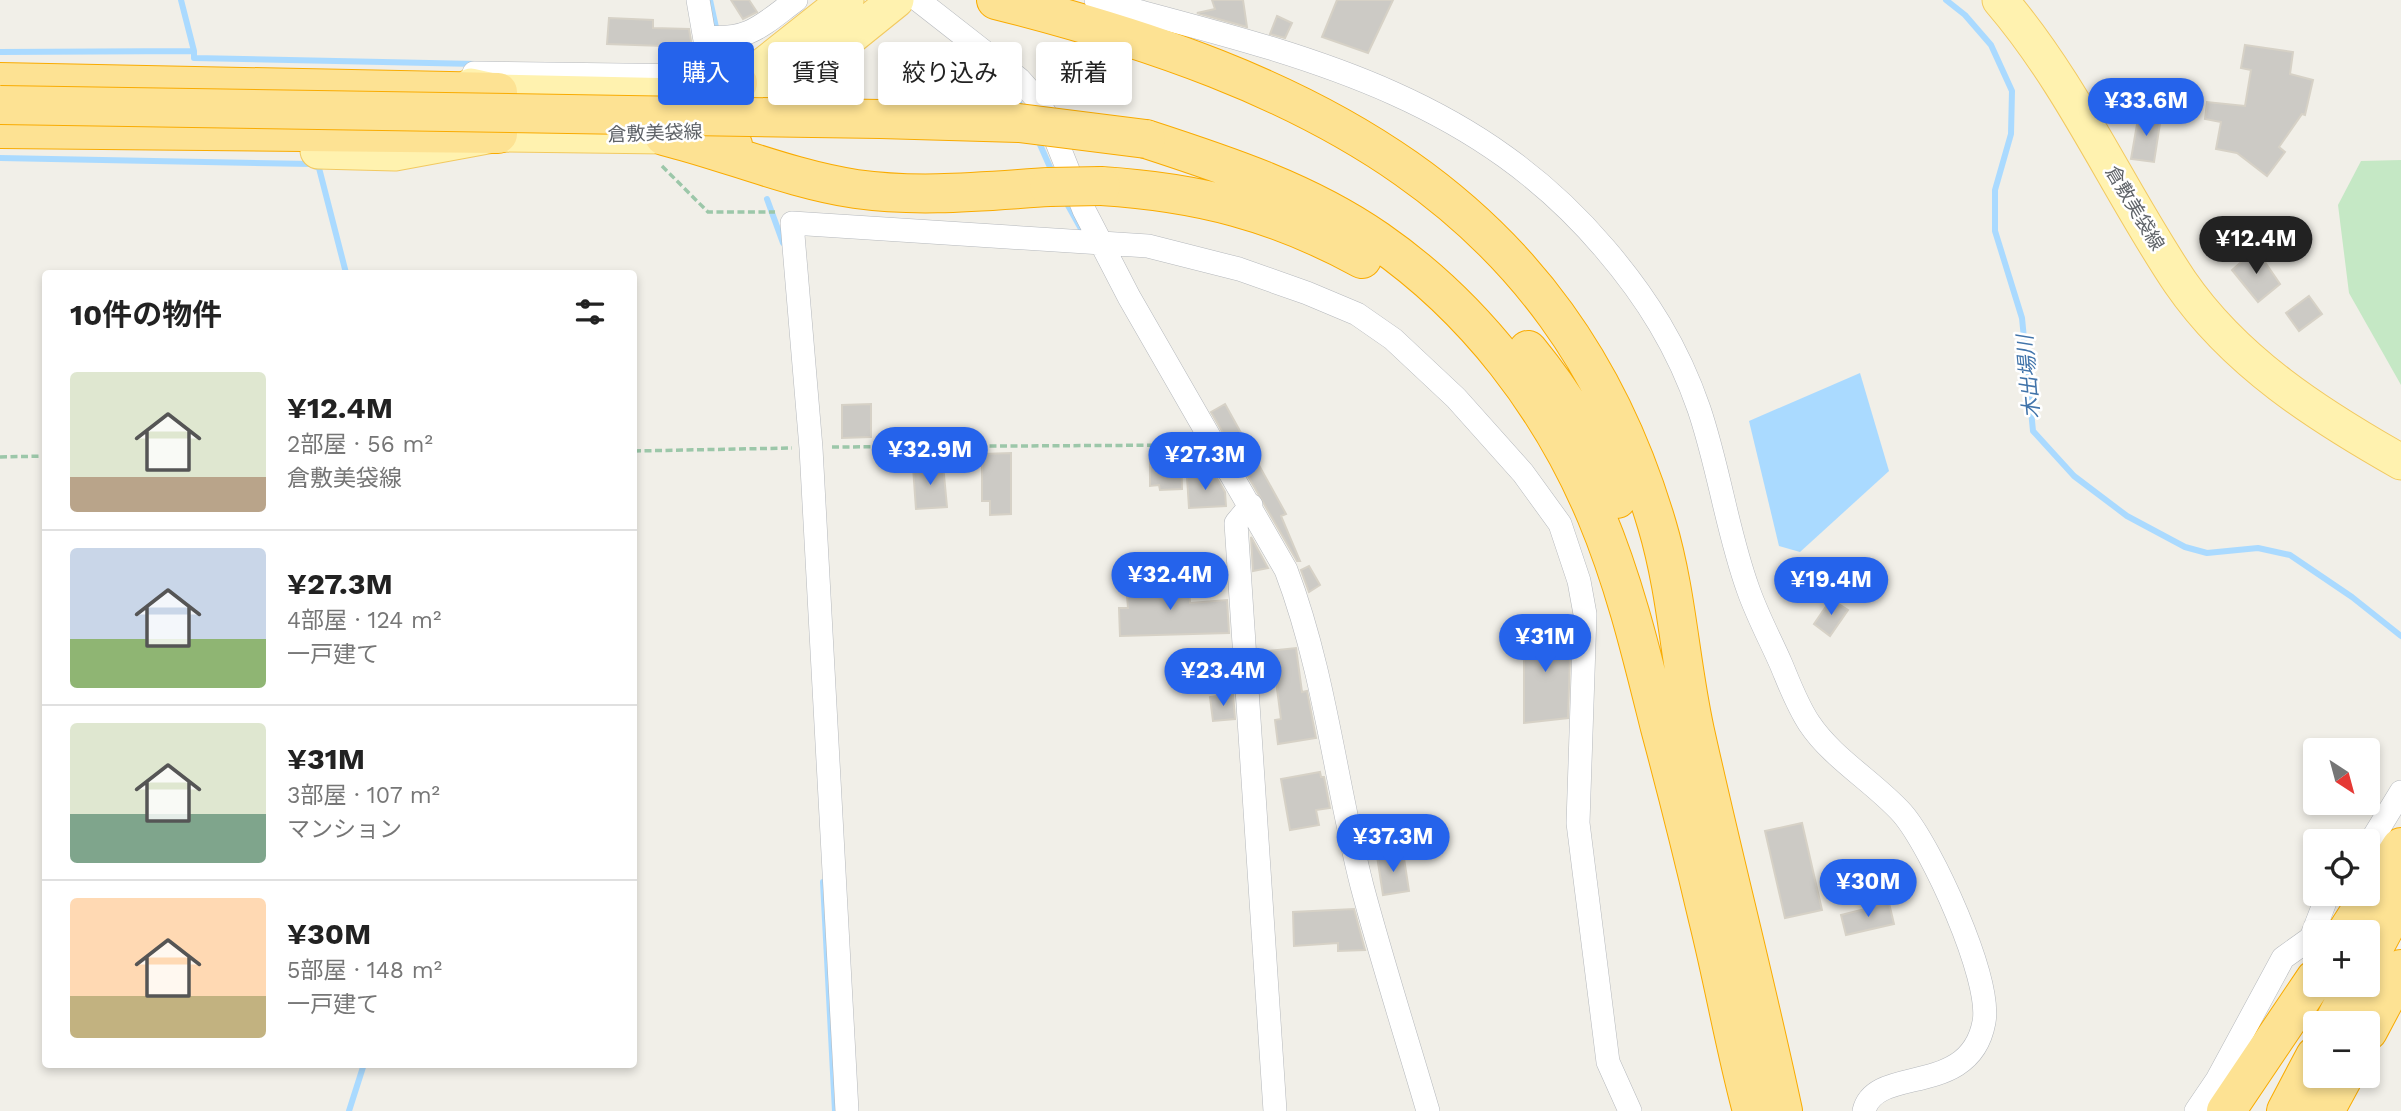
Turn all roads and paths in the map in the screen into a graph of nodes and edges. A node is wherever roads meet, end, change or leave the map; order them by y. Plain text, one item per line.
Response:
1 (698, 0) edge
2 (796, 0) edge
3 (846, 0) edge
4 (896, 0) edge
5 (918, 0) edge
6 (1096, 0) edge
7 (2000, 0) edge
8 (1015, 3) edge
9 (1126, 4) edge
10 (714, 38) junction
11 (0, 66) edge
12 (407, 71) junction
13 (754, 72) edge
14 (0, 82) edge
15 (498, 92) junction
16 (658, 95) edge
17 (0, 105) edge
18 (725, 105) edge
19 (724, 127) junction
20 (0, 129) edge
21 (498, 134) junction
22 (1146, 139) junction
23 (0, 146) edge
24 (662, 150) junction
25 (753, 162) junction
26 (767, 212) dead end
27 (1092, 241) junction
28 (1535, 404) junction
29 (1198, 443) dead end
30 (805, 448) junction
31 (637, 451) edge
32 (42, 456) edge
33 (0, 457) edge
34 (2401, 462) edge
35 (1251, 505) junction
36 (1694, 726) junction
37 (2401, 792) edge
38 (2389, 865) edge
39 (2323, 906) edge
40 (2354, 920) edge
41 (2377, 920) edge
42 (2401, 969) edge
43 (2303, 997) edge
44 (2379, 1011) edge
45 (2303, 1079) edge
46 (2337, 1088) edge
47 (1765, 1101) edge
48 (847, 1111) edge
49 (1275, 1111) edge
50 (1428, 1111) edge
51 (1630, 1111) edge
52 (1864, 1111) edge
53 (2196, 1111) edge
54 (2226, 1111) edge
55 (2286, 1111) edge
56 (2325, 1111) edge

1 - 10 street
2 - 10 street
3 - 13 main road, 倉敷美袋線
4 - 19 main road, 倉敷美袋線
5 - 27 street
6 - 9 street
7 - 34 main road, 倉敷美袋線
8 - 36 highway
9 - 52 street
10 - 12 street
11 - 12 main road, 倉敷美袋線
12 - 15 main road, 倉敷美袋線
14 - 15 highway
15 - 16 main road, 倉敷美袋線
17 - 22 highway, bridge
18 - 19 highway
19 - 24 main road, 倉敷美袋線
19 - 25 highway
20 - 21 highway
21 - 23 main road, 倉敷美袋線
21 - 24 main road, 倉敷美袋線
22 - 28 highway
22 - 36 highway
24 - 25 highway
24 - 26 path
25 - 28 highway, bridge
27 - 30 street
27 - 35 street
27 - 51 street
28 - 47 highway
29 - 30 path
30 - 31 path
30 - 48 street
32 - 33 path
35 - 49 street
35 - 50 street
36 - 47 highway
37 - 38 street
38 - 40 highway
38 - 41 highway
39 - 53 street
42 - 44 highway
43 - 54 highway
45 - 55 highway
46 - 56 highway

